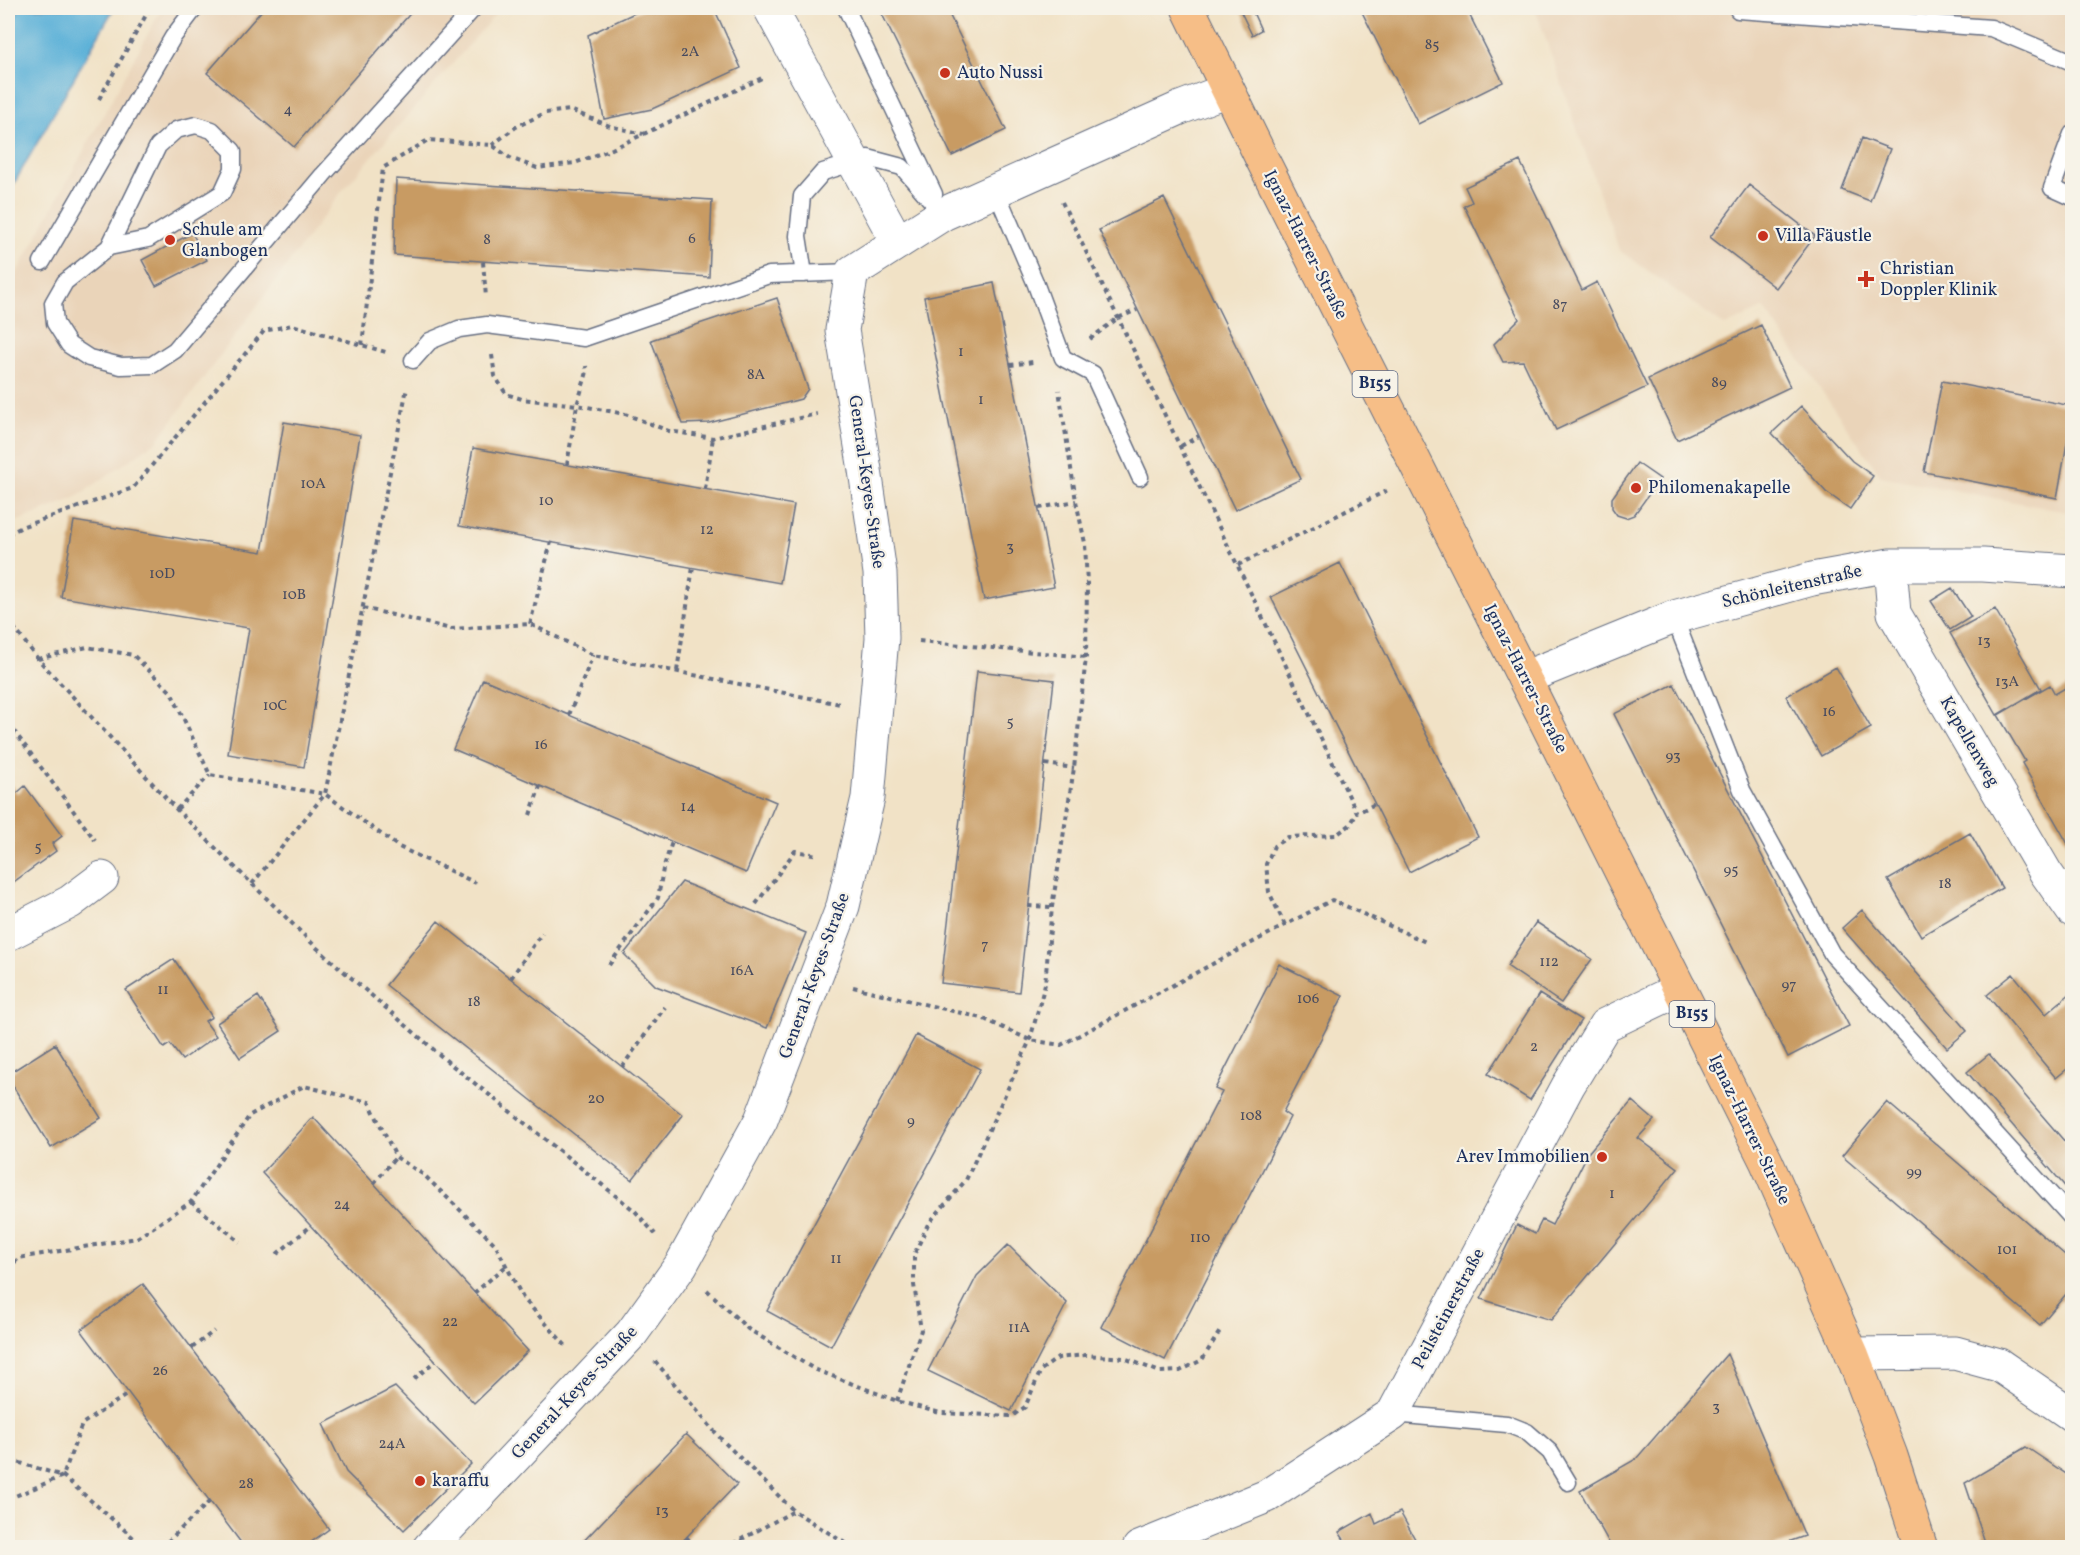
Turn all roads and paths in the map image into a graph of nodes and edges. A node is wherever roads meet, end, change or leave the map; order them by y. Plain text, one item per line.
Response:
1 (195, 8) edge
2 (474, 8) edge
3 (770, 8) edge
4 (846, 8) edge
5 (1188, 8) edge
6 (1738, 10) dead end
7 (799, 61) junction
8 (2073, 62) edge
9 (1227, 90) junction
10 (643, 134) junction
11 (2073, 134) edge
12 (492, 145) junction
13 (854, 163) junction
14 (1046, 169) junction
15 (996, 191) junction
16 (2073, 197) edge
17 (943, 214) junction
18 (898, 243) junction
19 (109, 247) junction
20 (42, 261) dead end
21 (483, 262) dead end
22 (852, 272) junction
23 (804, 274) junction
24 (1137, 310) dead end
25 (1118, 318) junction
26 (487, 325) junction
27 (584, 338) junction
28 (362, 345) junction
29 (1063, 358) junction
30 (413, 360) junction
31 (577, 405) junction
32 (855, 409) junction
33 (1199, 436) dead end
34 (713, 438) junction
35 (1181, 446) junction
36 (567, 465) dead end
37 (1421, 474) junction
38 (1140, 477) dead end
39 (705, 489) dead end
40 (1076, 501) junction
41 (1039, 508) dead end
42 (8, 534) edge
43 (551, 542) dead end
44 (1238, 564) junction
45 (1890, 565) junction
46 (693, 567) dead end
47 (2073, 571) edge
48 (363, 608) junction
49 (1674, 617) junction
50 (8, 620) edge
51 (530, 624) junction
52 (882, 638) junction
53 (593, 655) junction
54 (1086, 657) junction
55 (38, 659) junction
56 (677, 671) junction
57 (1524, 678) junction
58 (876, 712) junction
59 (569, 715) dead end
60 (8, 723) edge
61 (1045, 764) dead end
62 (1074, 768) junction
63 (210, 775) junction
64 (540, 786) dead end
65 (325, 794) junction
66 (1375, 804) dead end
67 (177, 810) junction
68 (1358, 813) junction
69 (530, 815) dead end
70 (672, 842) dead end
71 (853, 862) junction
72 (102, 878) joint
73 (476, 883) dead end
74 (252, 884) junction
75 (756, 904) dead end
76 (1028, 906) dead end
77 (1052, 907) junction
78 (2073, 910) edge
79 (1285, 926) junction
80 (542, 933) dead end
81 (8, 934) edge
82 (1428, 943) dead end
83 (609, 965) dead end
84 (510, 978) dead end
85 (816, 978) junction
86 (1680, 988) junction
87 (665, 1007) dead end
88 (1030, 1040) junction
89 (622, 1067) dead end
90 (396, 1157) junction
91 (374, 1184) dead end
92 (191, 1202) junction
93 (2073, 1218) edge
94 (311, 1226) dead end
95 (240, 1242) dead end
96 (277, 1254) dead end
97 (681, 1265) junction
98 (506, 1267) junction
99 (8, 1269) edge
100 (474, 1293) dead end
101 (639, 1324) junction
102 (214, 1331) dead end
103 (1220, 1331) dead end
104 (192, 1348) dead end
105 (1852, 1354) junction
106 (435, 1361) dead end
107 (593, 1376) junction
108 (414, 1379) dead end
109 (128, 1394) dead end
110 (897, 1401) junction
111 (1395, 1410) junction
112 (2073, 1415) edge
113 (8, 1449) edge
114 (63, 1476) junction
115 (1568, 1482) dead end
116 (8, 1498) edge
117 (210, 1501) dead end
118 (794, 1511) junction
119 (686, 1538) dead end
120 (145, 1548) edge
121 (161, 1548) edge
122 (429, 1548) edge
123 (697, 1548) edge
124 (725, 1548) edge
125 (855, 1548) edge
126 (1138, 1548) edge
127 (1921, 1548) edge

1 - 20 lane
2 - 19 lane
3 - 7 street
4 - 17 lane
5 - 9 main road, Ignaz-Harrer-Straße / B155
6 - 8 lane
7 - 10 path
7 - 13 street
9 - 14 street
9 - 37 main road, Ignaz-Harrer-Straße / B155
10 - 12 path
10 - 12 path
11 - 16 lane
12 - 28 path
13 - 17 lane
13 - 18 street
13 - 23 lane
14 - 15 street
14 - 25 path
15 - 17 street
15 - 29 lane
17 - 18 street
18 - 22 street
19 - 19 lane
21 - 26 path
22 - 23 lane
22 - 32 street, General-Keyes-Straße
23 - 27 lane
24 - 25 path
25 - 29 path
25 - 35 path
26 - 27 lane
26 - 30 lane
26 - 31 path
27 - 31 path
28 - 30 path
28 - 42 path
29 - 38 lane
29 - 40 path
30 - 48 path
31 - 34 path
31 - 36 path
32 - 34 path
32 - 52 street, General-Keyes-Straße
33 - 35 path
34 - 39 path
35 - 44 path
37 - 44 path
37 - 57 main road, Ignaz-Harrer-Straße / B155
40 - 41 path
40 - 54 path
43 - 51 path
44 - 68 path
45 - 47 street, Schönleitenstraße
45 - 49 street, Schönleitenstraße
45 - 78 street, Kapellenweg
46 - 56 path
48 - 51 path
48 - 65 path
49 - 57 street, Schönleitenstraße
49 - 93 lane
50 - 55 path
51 - 53 path
52 - 54 path
52 - 58 street, General-Keyes-Straße
53 - 56 path
53 - 59 path
54 - 62 path
55 - 63 path
55 - 67 path
56 - 58 path
57 - 86 main road, Ignaz-Harrer-Straße / B155
58 - 71 street, General-Keyes-Straße
60 - 72 path
61 - 62 path
62 - 77 path
63 - 65 path
63 - 67 path
64 - 69 path
65 - 73 path
65 - 74 path
66 - 68 path
67 - 74 path
68 - 79 path
70 - 83 path
71 - 75 path
71 - 85 street, General-Keyes-Straße
72 - 81 street
74 - 97 path
76 - 77 path
77 - 88 path
79 - 82 path
79 - 88 path
80 - 84 path
85 - 88 path
85 - 97 street, General-Keyes-Straße
86 - 105 main road, Ignaz-Harrer-Straße / B155
86 - 111 street, Peilsteinerstraße
87 - 89 path
88 - 110 path
90 - 91 path
90 - 92 path
90 - 98 path
92 - 95 path
92 - 99 path
94 - 96 path
97 - 101 street, General-Keyes-Straße
97 - 110 path
98 - 100 path
98 - 107 path
101 - 107 street, General-Keyes-Straße
101 - 118 path
102 - 104 path
103 - 110 path
105 - 112 street
105 - 127 main road, B155
106 - 108 path
107 - 122 street, General-Keyes-Straße
109 - 114 path
111 - 115 lane
111 - 126 street, Peilsteinerstraße
113 - 114 path
114 - 116 path
114 - 120 path
117 - 121 path
118 - 124 path
118 - 125 path
119 - 123 path

